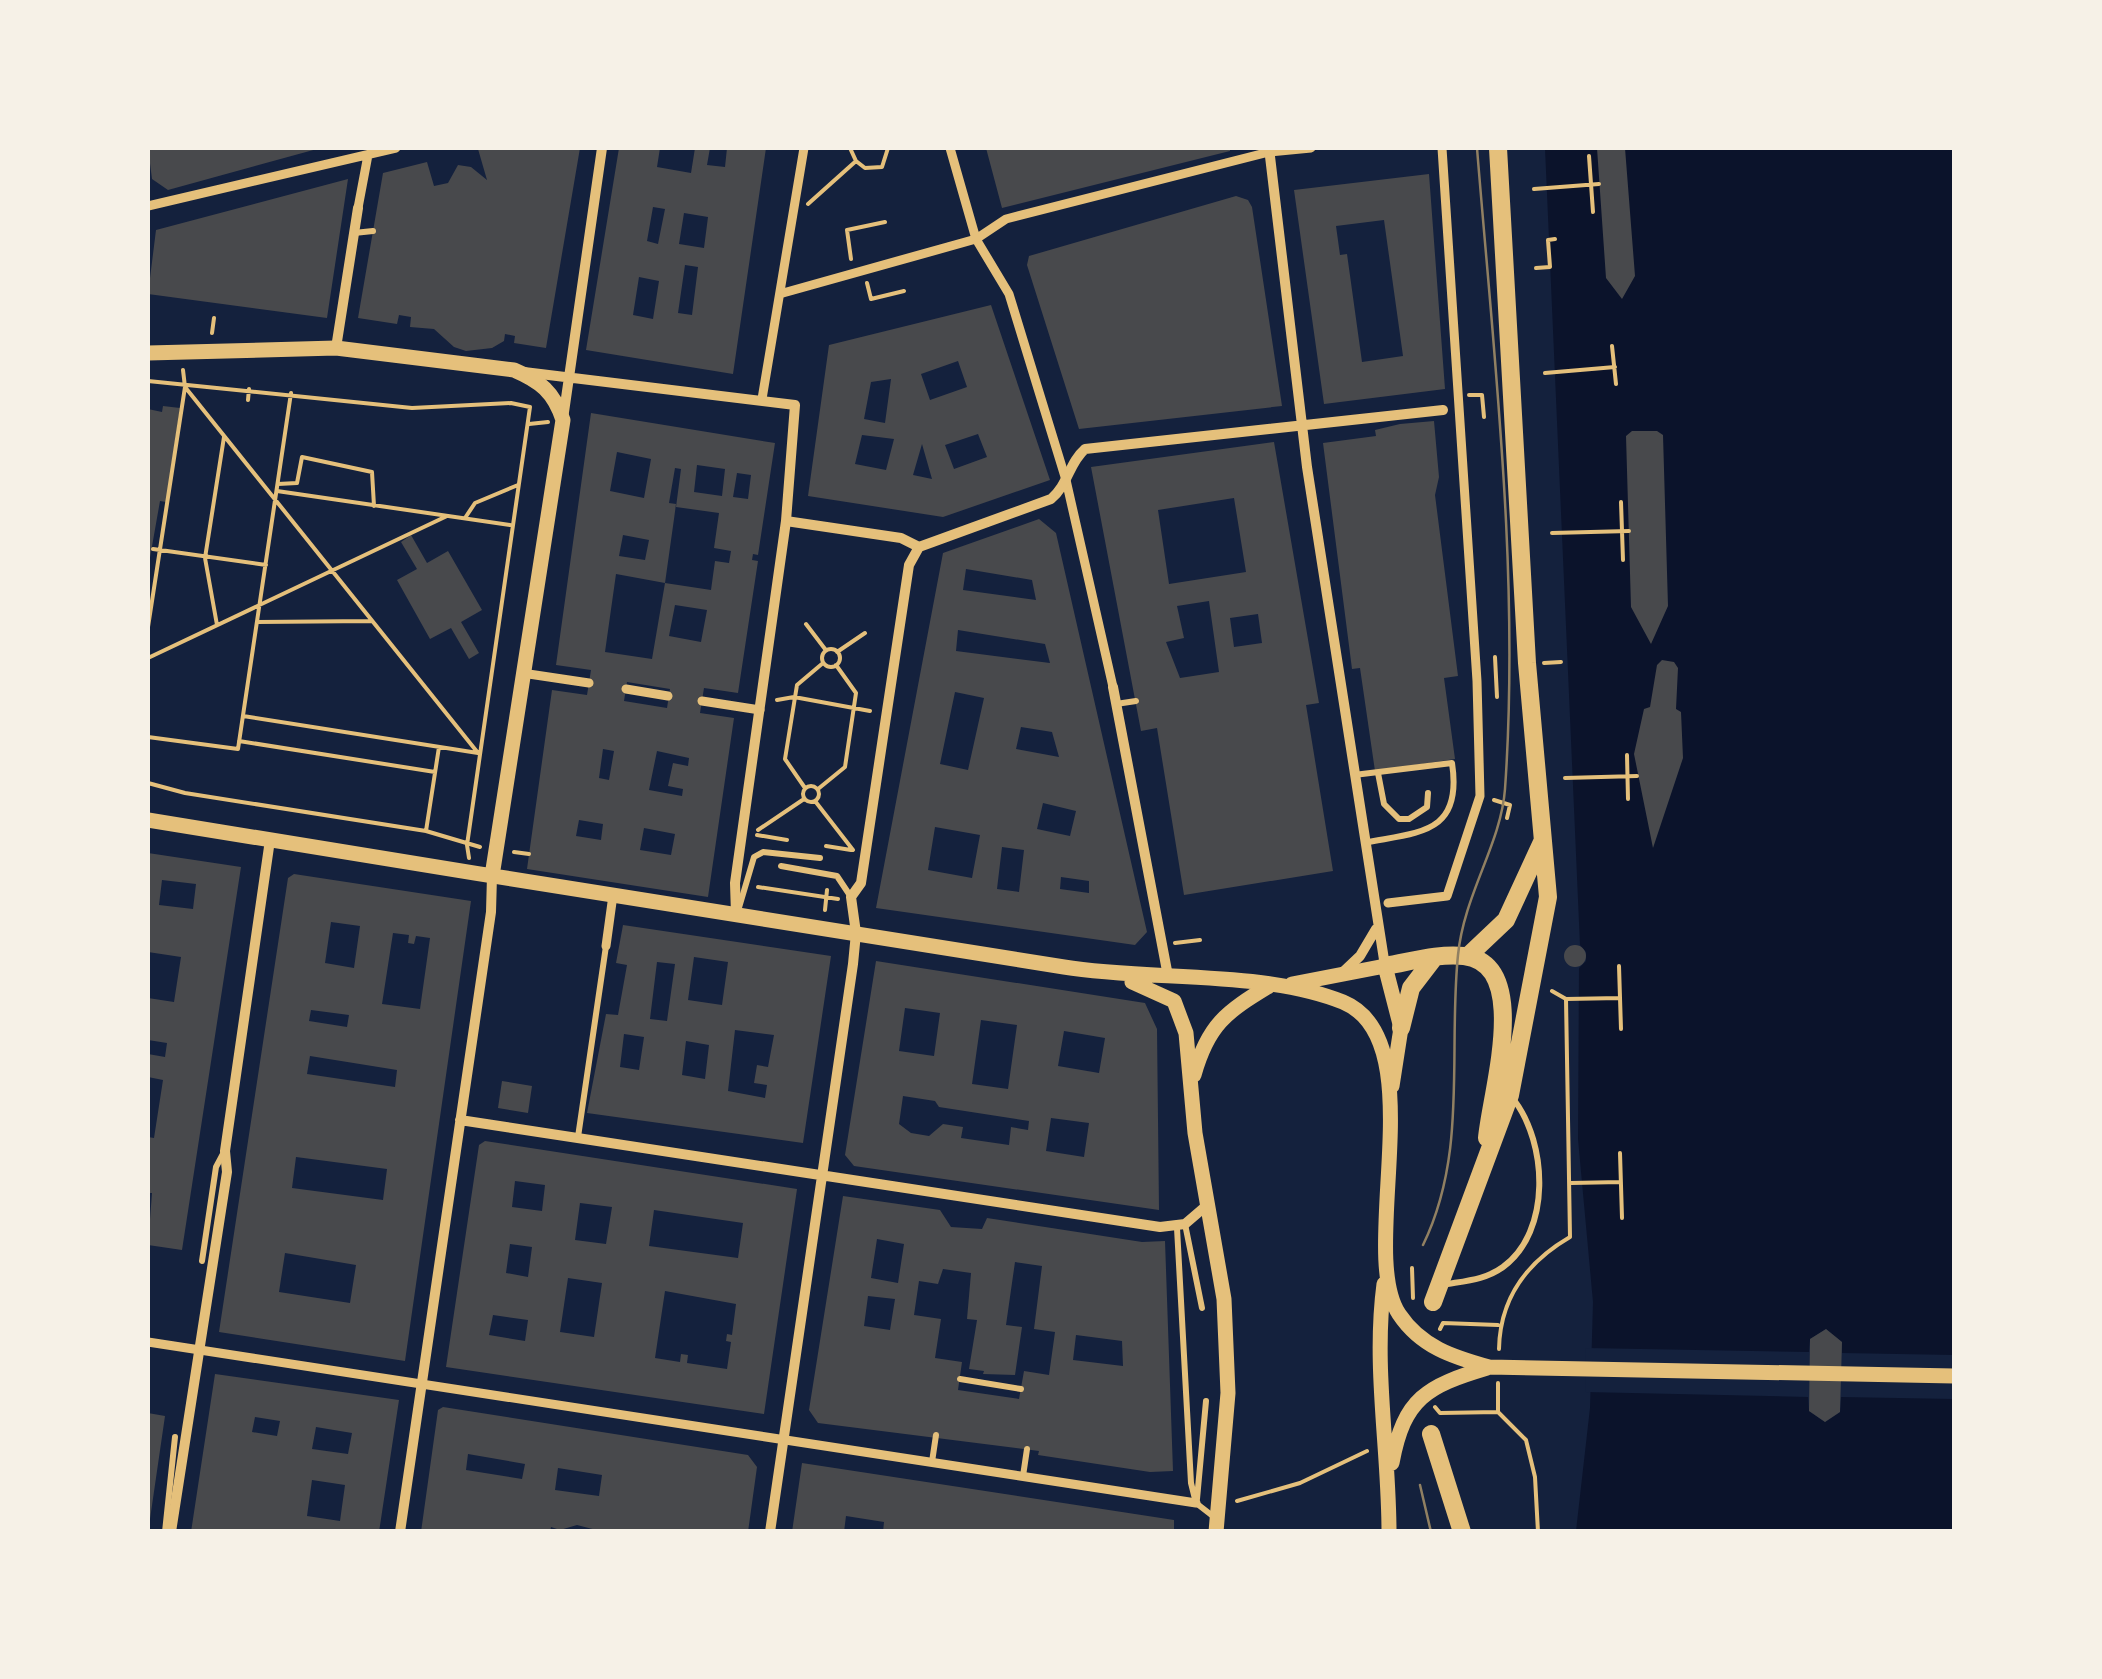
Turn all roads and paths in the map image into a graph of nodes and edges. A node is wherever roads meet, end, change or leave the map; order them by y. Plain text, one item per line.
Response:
1 (396, 148) edge
2 (602, 148) edge
3 (804, 148) edge
4 (850, 148) edge
5 (888, 148) edge
6 (950, 148) edge
7 (1311, 148) edge
8 (1442, 148) edge
9 (1498, 148) edge
10 (1269, 150) edge
11 (368, 154) junction
12 (1589, 156) dead end
13 (856, 161) junction
14 (1591, 184) junction
15 (1599, 184) dead end
16 (1534, 189) dead end
17 (148, 206) edge
18 (358, 208) joint
19 (1593, 212) dead end
20 (794, 217) junction
21 (884, 222) dead end
22 (373, 231) dead end
23 (354, 233) junction
24 (976, 239) junction
25 (1555, 240) dead end
26 (1536, 268) dead end
27 (864, 270) junction
28 (853, 273) junction
29 (904, 291) dead end
30 (783, 293) junction
31 (1612, 346) dead end
32 (336, 348) junction
33 (148, 354) edge
34 (1614, 367) junction
35 (514, 370) junction
36 (1545, 373) dead end
37 (570, 378) junction
38 (148, 380) edge
39 (1616, 384) dead end
40 (185, 387) junction
41 (249, 389) junction
42 (292, 393) junction
43 (248, 400) dead end
44 (762, 400) junction
45 (1482, 402) dead end
46 (1460, 408) junction
47 (1443, 410) joint
48 (1484, 417) dead end
49 (563, 420) junction
50 (1302, 423) junction
51 (224, 436) junction
52 (1066, 480) junction
53 (519, 485) junction
54 (277, 488) junction
55 (276, 500) junction
56 (1621, 502) dead end
57 (374, 506) junction
58 (446, 516) junction
59 (465, 518) junction
60 (786, 521) junction
61 (511, 526) junction
62 (1626, 531) junction
63 (1552, 532) dead end
64 (919, 546) junction
65 (156, 550) junction
66 (205, 558) junction
67 (1623, 560) dead end
68 (266, 565) junction
69 (332, 571) junction
70 (260, 605) junction
71 (372, 621) junction
72 (257, 622) junction
73 (806, 624) dead end
74 (217, 625) junction
75 (148, 627) edge
76 (865, 633) dead end
77 (826, 650) junction
78 (838, 652) junction
79 (1494, 657) dead end
80 (148, 658) edge
81 (823, 663) junction
82 (836, 666) junction
83 (522, 672) junction
84 (589, 683) dead end
85 (1113, 686) joint
86 (626, 689) dead end
87 (668, 696) dead end
88 (794, 696) junction
89 (1496, 697) dead end
90 (702, 701) dead end
91 (1136, 701) dead end
92 (1116, 704) junction
93 (853, 708) junction
94 (760, 710) junction
95 (886, 714) junction
96 (243, 716) junction
97 (148, 737) edge
98 (239, 741) junction
99 (439, 747) junction
100 (478, 753) junction
101 (1628, 756) dead end
102 (435, 772) junction
103 (1378, 773) junction
104 (1352, 776) junction
105 (1628, 776) junction
106 (1637, 776) dead end
107 (1565, 778) dead end
108 (148, 783) edge
109 (805, 788) junction
110 (818, 789) junction
111 (1428, 793) dead end
112 (1480, 796) junction
113 (1628, 798) dead end
114 (804, 800) junction
115 (815, 801) junction
116 (1507, 818) dead end
117 (148, 820) edge
118 (426, 831) junction
119 (750, 834) dead end
120 (1544, 837) junction
121 (270, 840) junction
122 (1362, 843) junction
123 (467, 845) junction
124 (494, 850) junction
125 (852, 850) dead end
126 (820, 858) dead end
127 (781, 866) dead end
128 (492, 876) junction
129 (749, 886) junction
130 (613, 895) junction
131 (851, 897) junction
132 (838, 899) dead end
133 (1388, 903) dead end
134 (736, 914) junction
135 (1376, 928) junction
136 (856, 934) junction
137 (606, 946) joint
138 (1468, 956) junction
139 (1434, 958) junction
140 (1385, 966) junction
141 (1619, 966) dead end
142 (1341, 974) junction
143 (1110, 975) junction
144 (1168, 976) junction
145 (1269, 986) junction
146 (1620, 998) junction
147 (1566, 999) dead end
148 (1401, 1028) junction
149 (1621, 1030) dead end
150 (1191, 1086) junction
151 (1391, 1090) junction
152 (1510, 1095) junction
153 (460, 1120) junction
154 (578, 1138) junction
155 (225, 1151) junction
156 (1620, 1152) dead end
157 (1485, 1170) junction
158 (824, 1177) junction
159 (1621, 1182) junction
160 (1570, 1184) dead end
161 (1206, 1206) junction
162 (1622, 1218) dead end
163 (1181, 1226) junction
164 (1388, 1250) junction
165 (202, 1262) dead end
166 (1437, 1293) joint
167 (1202, 1308) dead end
168 (1444, 1324) dead end
169 (1500, 1326) dead end
170 (148, 1342) edge
171 (201, 1350) junction
172 (1489, 1367) junction
173 (1954, 1376) edge
174 (960, 1379) dead end
175 (421, 1384) junction
176 (1021, 1388) dead end
177 (1498, 1391) dead end
178 (1206, 1401) dead end
179 (1435, 1407) dead end
180 (1498, 1412) junction
181 (1431, 1434) dead end
182 (936, 1435) dead end
183 (175, 1437) dead end
184 (783, 1439) junction
185 (1027, 1449) dead end
186 (1370, 1449) dead end
187 (932, 1462) junction
188 (1023, 1476) junction
189 (1389, 1476) junction
190 (1238, 1501) dead end
191 (1196, 1503) junction
192 (1217, 1526) edge
193 (168, 1532) edge
194 (400, 1532) edge
195 (770, 1532) edge
196 (1389, 1532) edge
197 (1462, 1532) edge
198 (1538, 1532) edge

1 - 11 street
2 - 37 street
3 - 20 street
4 - 13 path
5 - 13 path
6 - 24 street
7 - 10 street
8 - 46 street
9 - 120 main road
10 - 24 street
10 - 50 street
11 - 17 street
11 - 18 street
12 - 14 path
13 - 20 path
14 - 15 path
14 - 16 path
14 - 19 path
18 - 23 street
20 - 30 street
21 - 28 path
22 - 23 lane
23 - 32 street
24 - 27 street
24 - 52 street
25 - 26 path
27 - 28 street
27 - 29 path
28 - 30 street
30 - 44 street
31 - 34 path
32 - 33 street
32 - 35 street
34 - 36 path
34 - 39 path
35 - 37 street
35 - 49 street
37 - 44 street
37 - 49 street
38 - 40 path
40 - 41 path
40 - 51 path
40 - 65 path
41 - 42 path
41 - 43 path
42 - 53 path
42 - 54 path
44 - 60 street
45 - 48 path
46 - 47 street
46 - 112 street
47 - 50 street
49 - 83 street
50 - 52 street
50 - 104 street
51 - 55 path
51 - 66 path
52 - 64 street
52 - 85 street
53 - 59 path
53 - 61 path
54 - 55 path
54 - 57 path
54 - 57 path
55 - 68 path
55 - 69 path
56 - 62 path
57 - 58 path
58 - 59 path
58 - 69 path
59 - 61 path
60 - 64 street
60 - 94 street
61 - 100 path
62 - 63 path
62 - 67 path
64 - 95 street
65 - 66 path
65 - 75 path
66 - 68 path
66 - 74 path
68 - 70 path
69 - 70 path
69 - 71 path
70 - 72 path
70 - 74 path
71 - 72 path
71 - 100 path
72 - 96 path
73 - 77 path
74 - 80 path
76 - 78 path
77 - 78 path
77 - 81 path
78 - 82 path
79 - 89 path
81 - 82 path
81 - 88 path
82 - 93 path
83 - 84 street
83 - 124 street
85 - 92 street
86 - 87 street
88 - 93 path
88 - 94 path
88 - 109 path
90 - 94 street
91 - 92 lane
92 - 144 street
93 - 95 path
93 - 110 path
94 - 134 street
95 - 131 street
96 - 98 path
96 - 99 path
97 - 98 path
98 - 102 path
99 - 100 path
99 - 102 path
100 - 123 path
101 - 105 path
102 - 118 path
103 - 104 lane
103 - 111 lane
103 - 122 lane
104 - 122 street
105 - 106 path
105 - 107 path
105 - 113 path
108 - 118 path
109 - 110 path
109 - 114 path
110 - 115 path
112 - 116 path
112 - 133 street
114 - 115 path
114 - 119 path
115 - 125 path
117 - 121 street
118 - 123 path
120 - 138 main road
120 - 152 main road
121 - 128 street
121 - 155 street
122 - 135 street
123 - 124 path
124 - 128 street
126 - 129 lane
127 - 131 lane
128 - 130 street
128 - 153 street
129 - 132 path
129 - 134 lane
130 - 134 street
130 - 137 street
131 - 136 street
134 - 136 street
135 - 140 street
135 - 142 street
136 - 143 street
136 - 158 street
137 - 154 lane
138 - 139 main road
138 - 157 main road
139 - 140 main road
139 - 148 main road
140 - 142 street
140 - 148 street
141 - 146 path
142 - 145 street
143 - 144 street
143 - 150 street
144 - 145 street
145 - 150 street
145 - 151 street
146 - 147 path
146 - 149 path
148 - 151 street
150 - 161 street
151 - 164 street
152 - 157 main road
152 - 166 lane
153 - 154 street
153 - 175 street
154 - 158 street
155 - 165 lane
155 - 171 street
156 - 159 path
157 - 166 main road
158 - 163 street
158 - 184 street
159 - 160 path
159 - 162 path
161 - 163 street
161 - 192 street
163 - 167 lane
163 - 191 lane
164 - 172 street
164 - 189 street
168 - 169 path
170 - 171 street
171 - 175 street
171 - 193 street
172 - 173 street
172 - 189 street
174 - 176 lane
175 - 184 street
175 - 194 street
177 - 180 path
178 - 191 lane
179 - 180 path
180 - 198 path
181 - 197 main road
182 - 187 lane
183 - 193 lane
184 - 187 street
184 - 195 street
185 - 188 lane
186 - 190 path
187 - 188 street
188 - 191 street
189 - 196 street
191 - 192 lane

